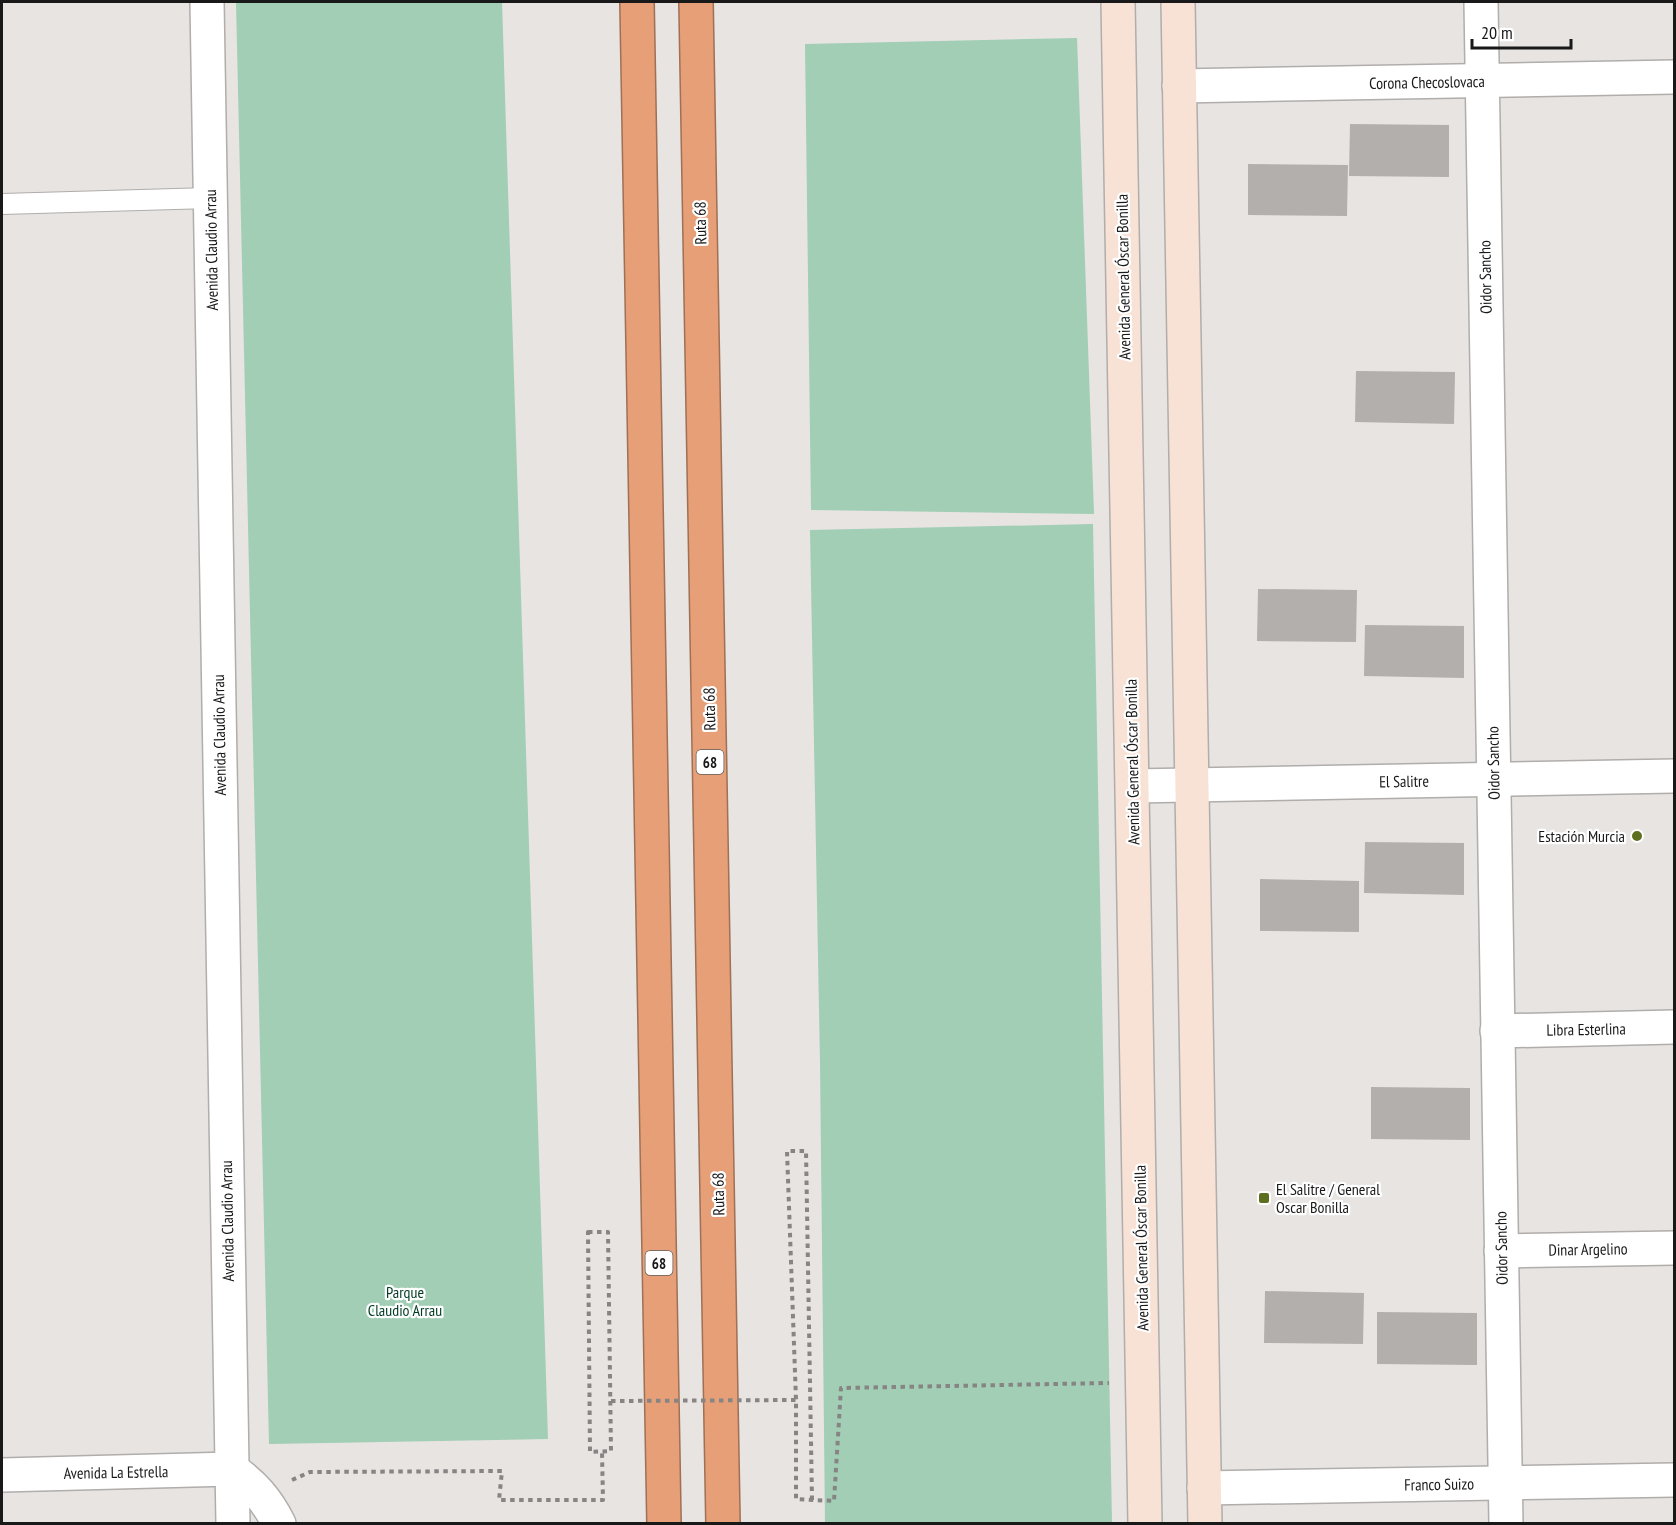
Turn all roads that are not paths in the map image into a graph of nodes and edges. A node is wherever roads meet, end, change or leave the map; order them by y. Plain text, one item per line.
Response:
1 (207, 2) edge
2 (637, 2) edge
3 (696, 2) edge
4 (1118, 2) edge
5 (1178, 2) edge
6 (1481, 2) edge
7 (1674, 77) edge
8 (1482, 80) junction
9 (1179, 86) junction
10 (210, 198) junction
11 (2, 204) edge
12 (1674, 776) edge
13 (1494, 780) junction
14 (1191, 785) junction
15 (1132, 786) junction
16 (1674, 1027) edge
17 (1497, 1031) junction
18 (1674, 1248) edge
19 (1501, 1251) junction
20 (231, 1469) junction
21 (2, 1475) edge
22 (1674, 1480) edge
23 (1505, 1483) junction
24 (1204, 1488) junction
25 (233, 1524) edge
26 (279, 1524) edge
27 (664, 1524) edge
28 (723, 1524) edge
29 (1145, 1524) edge
30 (1204, 1524) edge
31 (1506, 1524) edge

1 - 10 street, Avenida Claudio Arrau
2 - 27 highway, 68
3 - 28 highway, Ruta 68 / 68
4 - 15 main road, Avenida General Óscar Bonilla
5 - 9 main road
6 - 8 street, Oidor Sancho
7 - 8 street, Corona Checoslovaca
8 - 9 street, Corona Checoslovaca
8 - 13 street, Oidor Sancho
9 - 14 main road
10 - 11 lane
10 - 20 street, Avenida Claudio Arrau
12 - 13 street, El Salitre
13 - 14 street, El Salitre
13 - 17 street, Oidor Sancho
14 - 15 street, El Salitre
14 - 24 main road
15 - 29 main road, Avenida General Óscar Bonilla
16 - 17 street, Libra Esterlina
17 - 19 street, Oidor Sancho
18 - 19 street, Dinar Argelino
19 - 23 street, Oidor Sancho
20 - 21 street, Avenida La Estrella
20 - 25 street, Avenida Claudio Arrau
20 - 26 street
22 - 23 street, Franco Suizo
23 - 24 street, Franco Suizo
23 - 31 street, Oidor Sancho
24 - 30 main road

